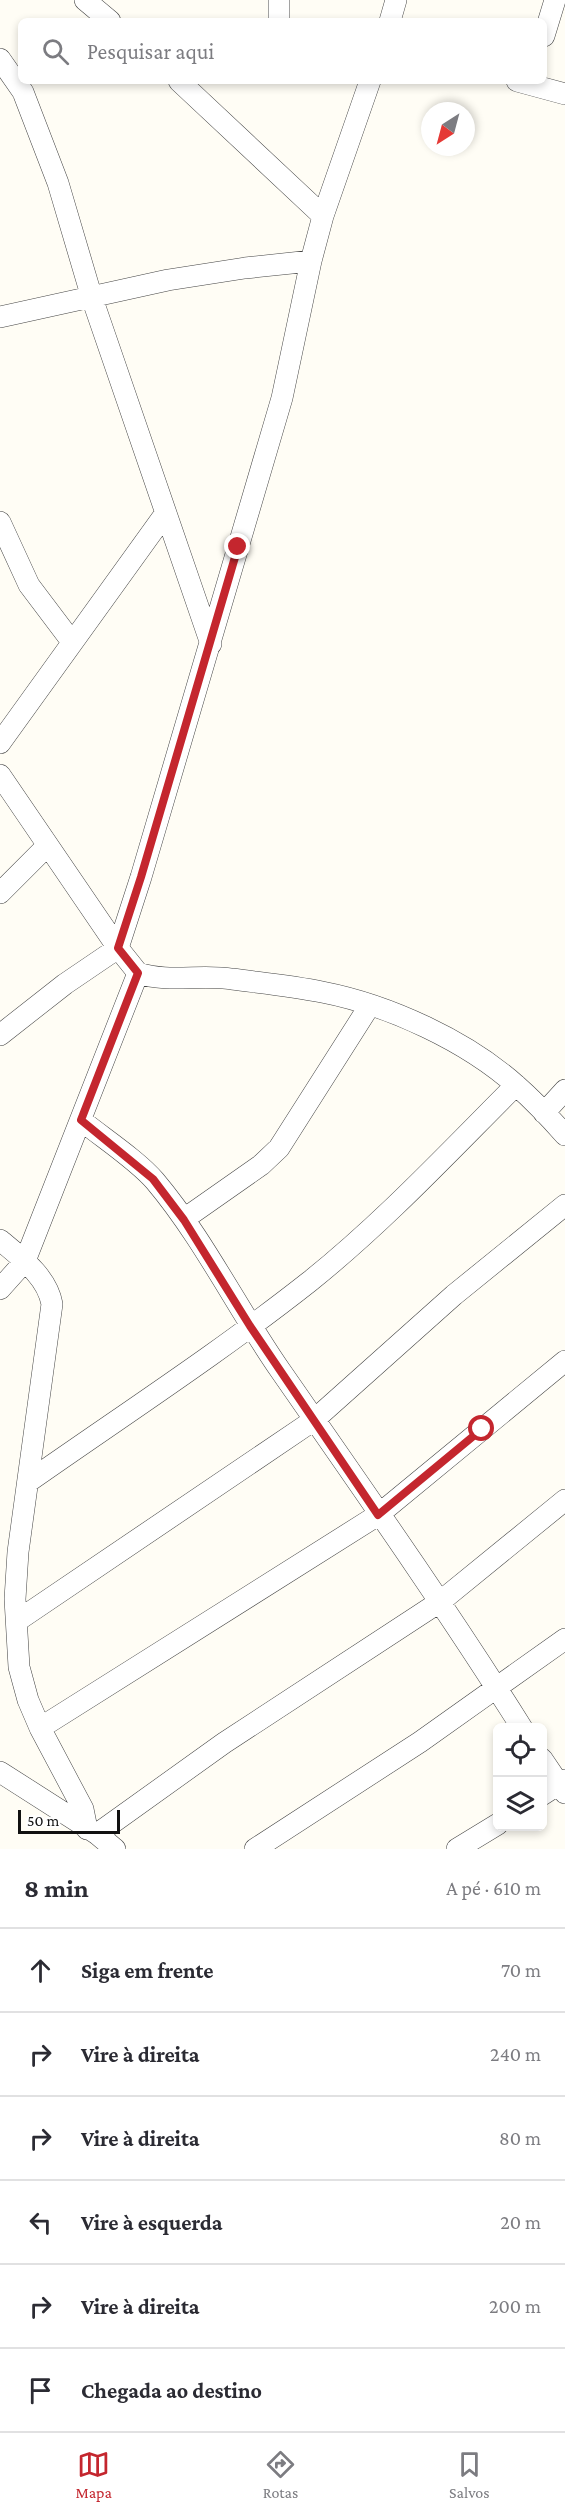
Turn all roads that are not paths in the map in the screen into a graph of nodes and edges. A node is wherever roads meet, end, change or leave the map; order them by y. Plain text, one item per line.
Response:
1 (85, 0) edge
2 (279, 0) edge
3 (396, 0) edge
4 (555, 0) edge
5 (107, 18) edge
6 (279, 18) edge
7 (391, 18) edge
8 (547, 26) edge
9 (0, 59) edge
10 (18, 83) edge
11 (19, 84) edge
12 (181, 84) edge
13 (369, 84) edge
14 (532, 84) edge
15 (565, 94) edge
16 (323, 216) junction
17 (311, 261) junction
18 (92, 298) junction
19 (0, 317) edge
20 (165, 514) junction
21 (0, 522) edge
22 (72, 642) junction
23 (211, 644) junction
24 (0, 743) edge
25 (0, 775) edge
26 (47, 846) junction
27 (0, 893) edge
28 (118, 948) junction
29 (138, 973) junction
30 (370, 1005) junction
31 (0, 1035) edge
32 (516, 1085) junction
33 (565, 1090) edge
34 (544, 1113) junction
35 (81, 1120) junction
36 (565, 1135) edge
37 (565, 1205) edge
38 (184, 1220) junction
39 (0, 1240) edge
40 (25, 1261) junction
41 (0, 1289) edge
42 (250, 1326) junction
43 (565, 1361) edge
44 (314, 1419) junction
45 (28, 1482) junction
46 (565, 1500) edge
47 (378, 1515) junction
48 (441, 1601) junction
49 (17, 1621) junction
50 (565, 1639) edge
51 (497, 1688) junction
52 (519, 1723) edge
53 (40, 1728) junction
54 (547, 1767) edge
55 (0, 1772) edge
56 (558, 1788) edge
57 (493, 1827) edge
58 (92, 1831) junction
59 (115, 1849) edge
60 (255, 1849) edge
61 (457, 1849) edge

1 - 5 street
2 - 6 street
3 - 7 street
4 - 8 street
9 - 10 street
11 - 18 street
12 - 16 street
13 - 16 street
14 - 15 street
16 - 17 street
17 - 18 street
17 - 23 street
18 - 19 street
18 - 20 street
20 - 22 street
20 - 23 street
21 - 22 street
22 - 24 street
23 - 28 street
25 - 26 street
26 - 27 street
26 - 28 street
28 - 29 street
28 - 31 street
29 - 30 street
29 - 35 street
30 - 32 street
30 - 38 street
32 - 34 street
32 - 42 street
33 - 34 street
34 - 36 street
35 - 38 street
35 - 40 street
37 - 44 street
38 - 42 street
39 - 40 street
40 - 41 street
40 - 45 street
42 - 44 street
42 - 45 street
43 - 47 street
44 - 47 street
44 - 49 street
45 - 49 street
46 - 48 street
47 - 48 street
47 - 53 street
48 - 51 street
48 - 58 street
49 - 53 street
50 - 51 street
51 - 52 street
51 - 60 street
53 - 58 street
54 - 56 street
55 - 58 street
57 - 61 street
58 - 59 street

